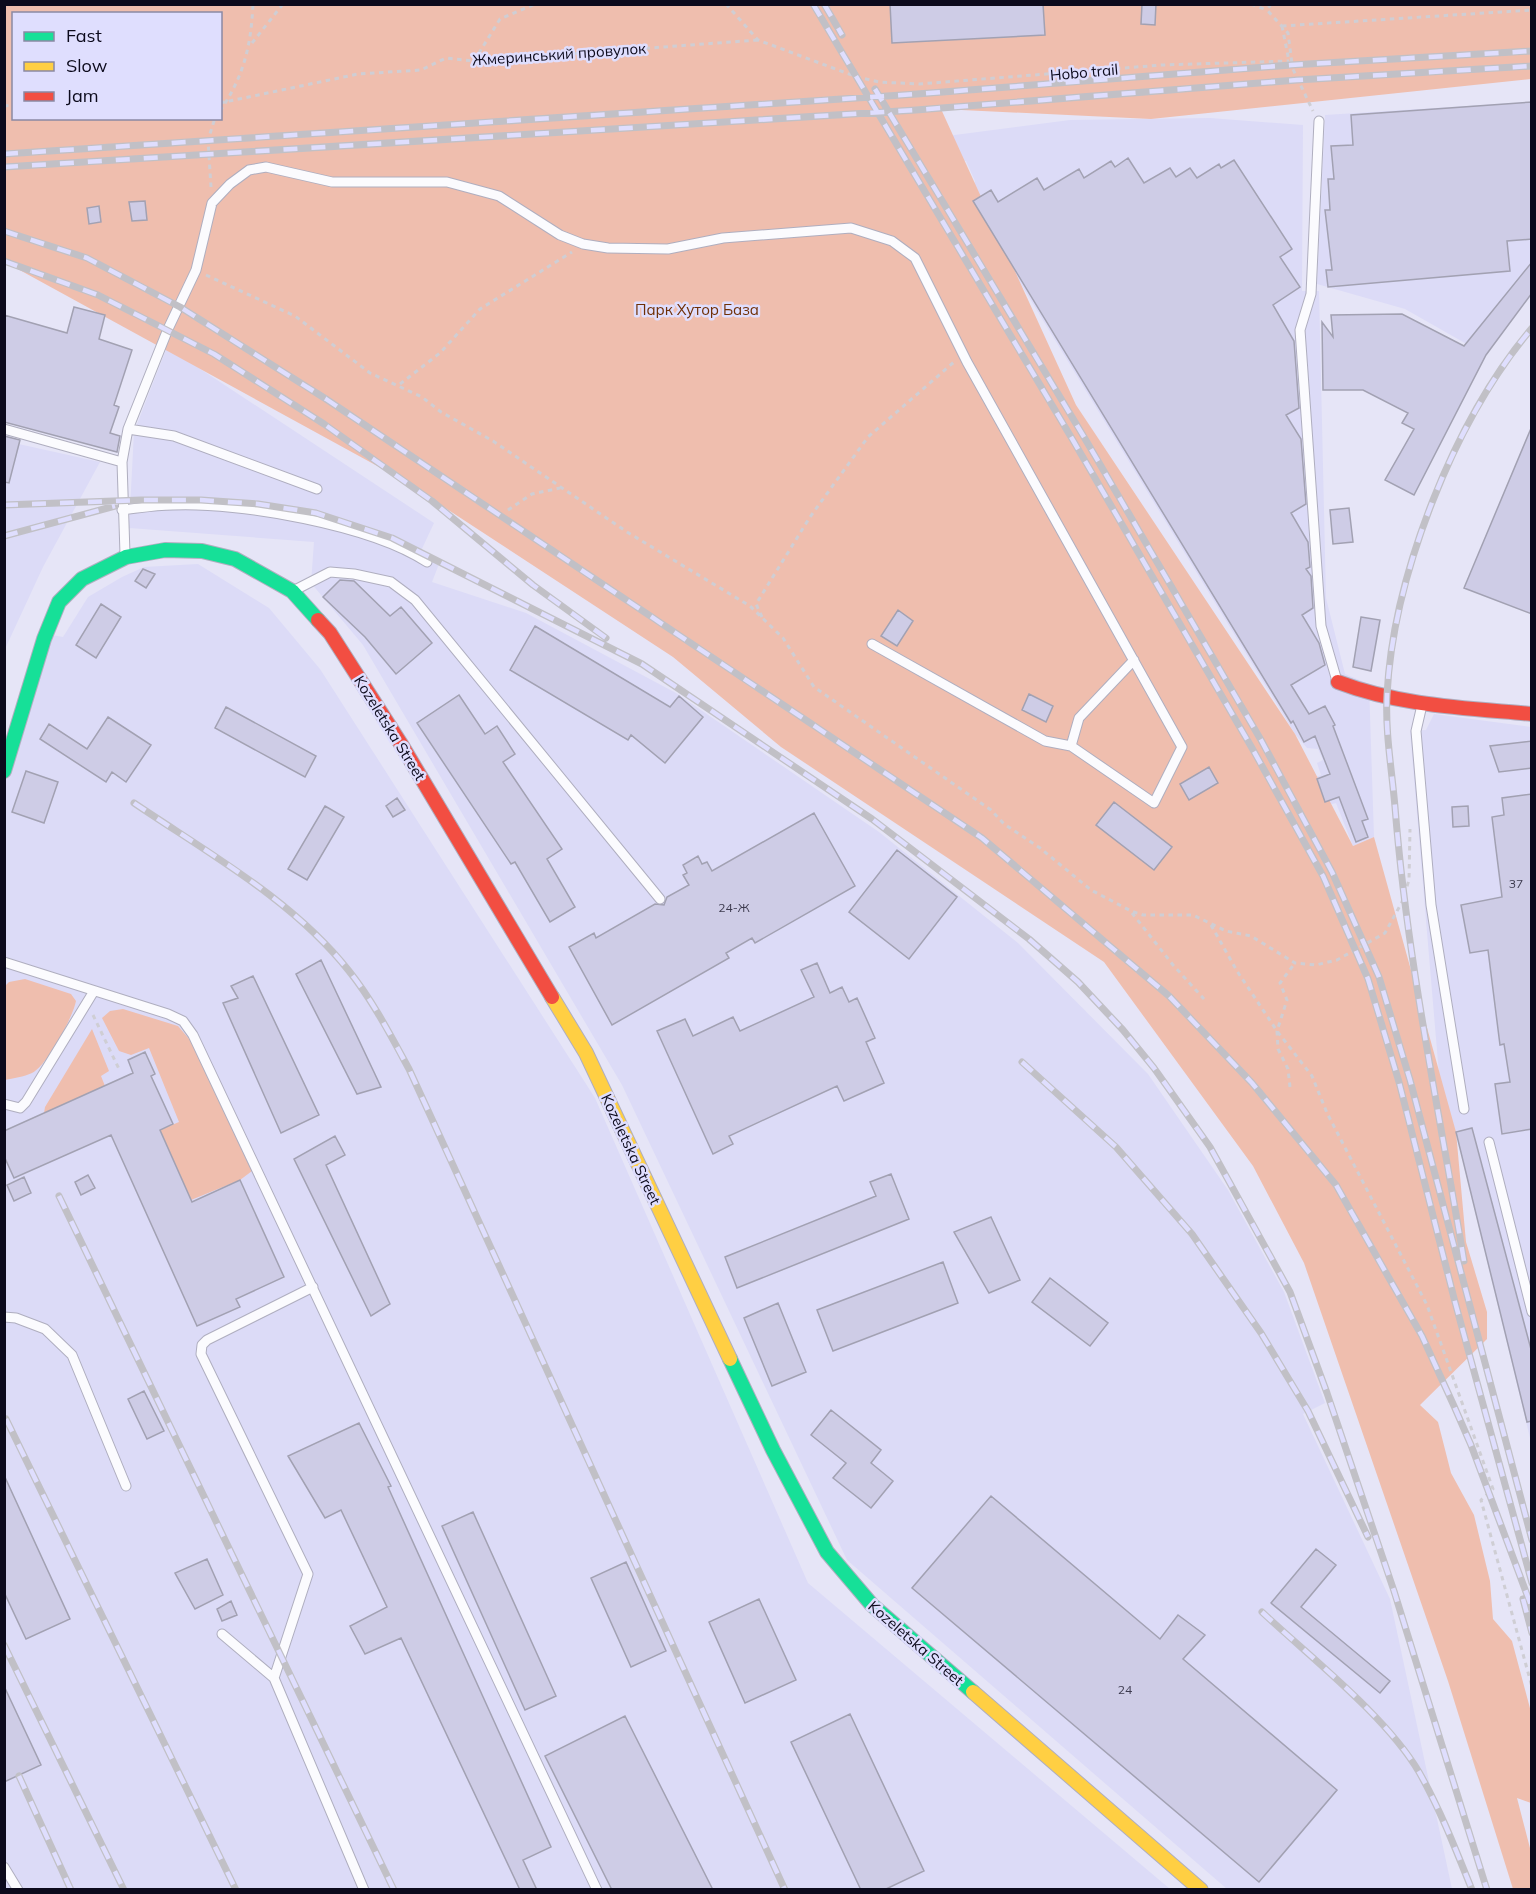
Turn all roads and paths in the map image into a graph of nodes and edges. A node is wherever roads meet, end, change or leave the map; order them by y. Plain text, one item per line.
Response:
1 (253, 4) edge
2 (283, 4) edge
3 (535, 4) edge
4 (726, 4) edge
5 (1251, 4) edge
6 (1271, 4) edge
7 (1267, 10) junction
8 (1532, 10) edge
9 (1282, 26) junction
10 (758, 40) junction
11 (251, 44) junction
12 (474, 61) junction
13 (1290, 63) junction
14 (226, 102) junction
15 (222, 103) edge
16 (222, 108) edge
17 (215, 120) edge
18 (1319, 121) joint
19 (212, 203) junction
20 (584, 244) junction
21 (196, 270) junction
22 (963, 354) junction
23 (399, 384) junction
24 (4, 429) edge
25 (128, 429) junction
26 (122, 462) junction
27 (560, 488) junction
28 (317, 489) dead end
29 (122, 510) junction
30 (508, 510) dead end
31 (126, 557) junction
32 (427, 562) dead end
33 (292, 591) junction
34 (763, 619) junction
35 (872, 644) dead end
36 (1134, 660) junction
37 (1338, 682) joint
38 (1422, 702) junction
39 (1532, 714) edge
40 (1071, 746) junction
41 (4, 771) edge
42 (1410, 820) dead end
43 (660, 898) dead end
44 (1131, 911) junction
45 (1210, 923) junction
46 (4, 962) edge
47 (1295, 963) junction
48 (94, 991) junction
49 (1204, 999) dead end
50 (87, 1002) junction
51 (1276, 1031) junction
52 (119, 1069) dead end
53 (1290, 1087) dead end
54 (4, 1104) edge
55 (1464, 1109) dead end
56 (1489, 1142) dead end
57 (313, 1287) junction
58 (1532, 1312) edge
59 (4, 1317) edge
60 (126, 1486) dead end
61 (222, 1634) dead end
62 (274, 1678) junction
63 (1532, 1687) edge
64 (4, 1867) edge
65 (18, 1890) edge
66 (364, 1890) edge
67 (597, 1890) edge
68 (1201, 1890) edge

1 - 11 path
2 - 11 path
3 - 12 path
4 - 10 path
5 - 7 path
6 - 7 path
7 - 9 path
8 - 9 path
9 - 13 path
10 - 12 path, Жмеринський провулок
10 - 13 path, Hobo trail
11 - 14 path
12 - 14 path, Жмеринський провулок
13 - 18 path
14 - 15 path, Жмеринський провулок
14 - 16 path
17 - 19 path
18 - 37 lane
19 - 20 lane
19 - 21 lane
20 - 22 lane
20 - 23 path
21 - 23 path
21 - 25 lane
22 - 34 path
22 - 36 lane
23 - 27 path
24 - 26 lane
25 - 26 lane
25 - 28 lane
26 - 29 lane
27 - 30 path
27 - 34 path
29 - 31 lane
29 - 32 lane
31 - 33 street, Kozeletska Street
31 - 41 street, Kozeletska Street
33 - 43 lane
33 - 68 street, Kozeletska Street
34 - 44 path
35 - 40 lane
36 - 40 lane
36 - 40 lane
37 - 38 street
38 - 39 street
38 - 55 lane
42 - 47 path
44 - 45 path
44 - 49 path
45 - 47 path
45 - 51 path
46 - 48 lane
47 - 51 path
48 - 50 lane
48 - 57 lane
50 - 52 path
50 - 54 lane
51 - 53 path
51 - 63 path
56 - 58 lane
57 - 62 lane
57 - 67 lane
59 - 60 lane
61 - 62 lane
62 - 66 lane
64 - 65 lane

